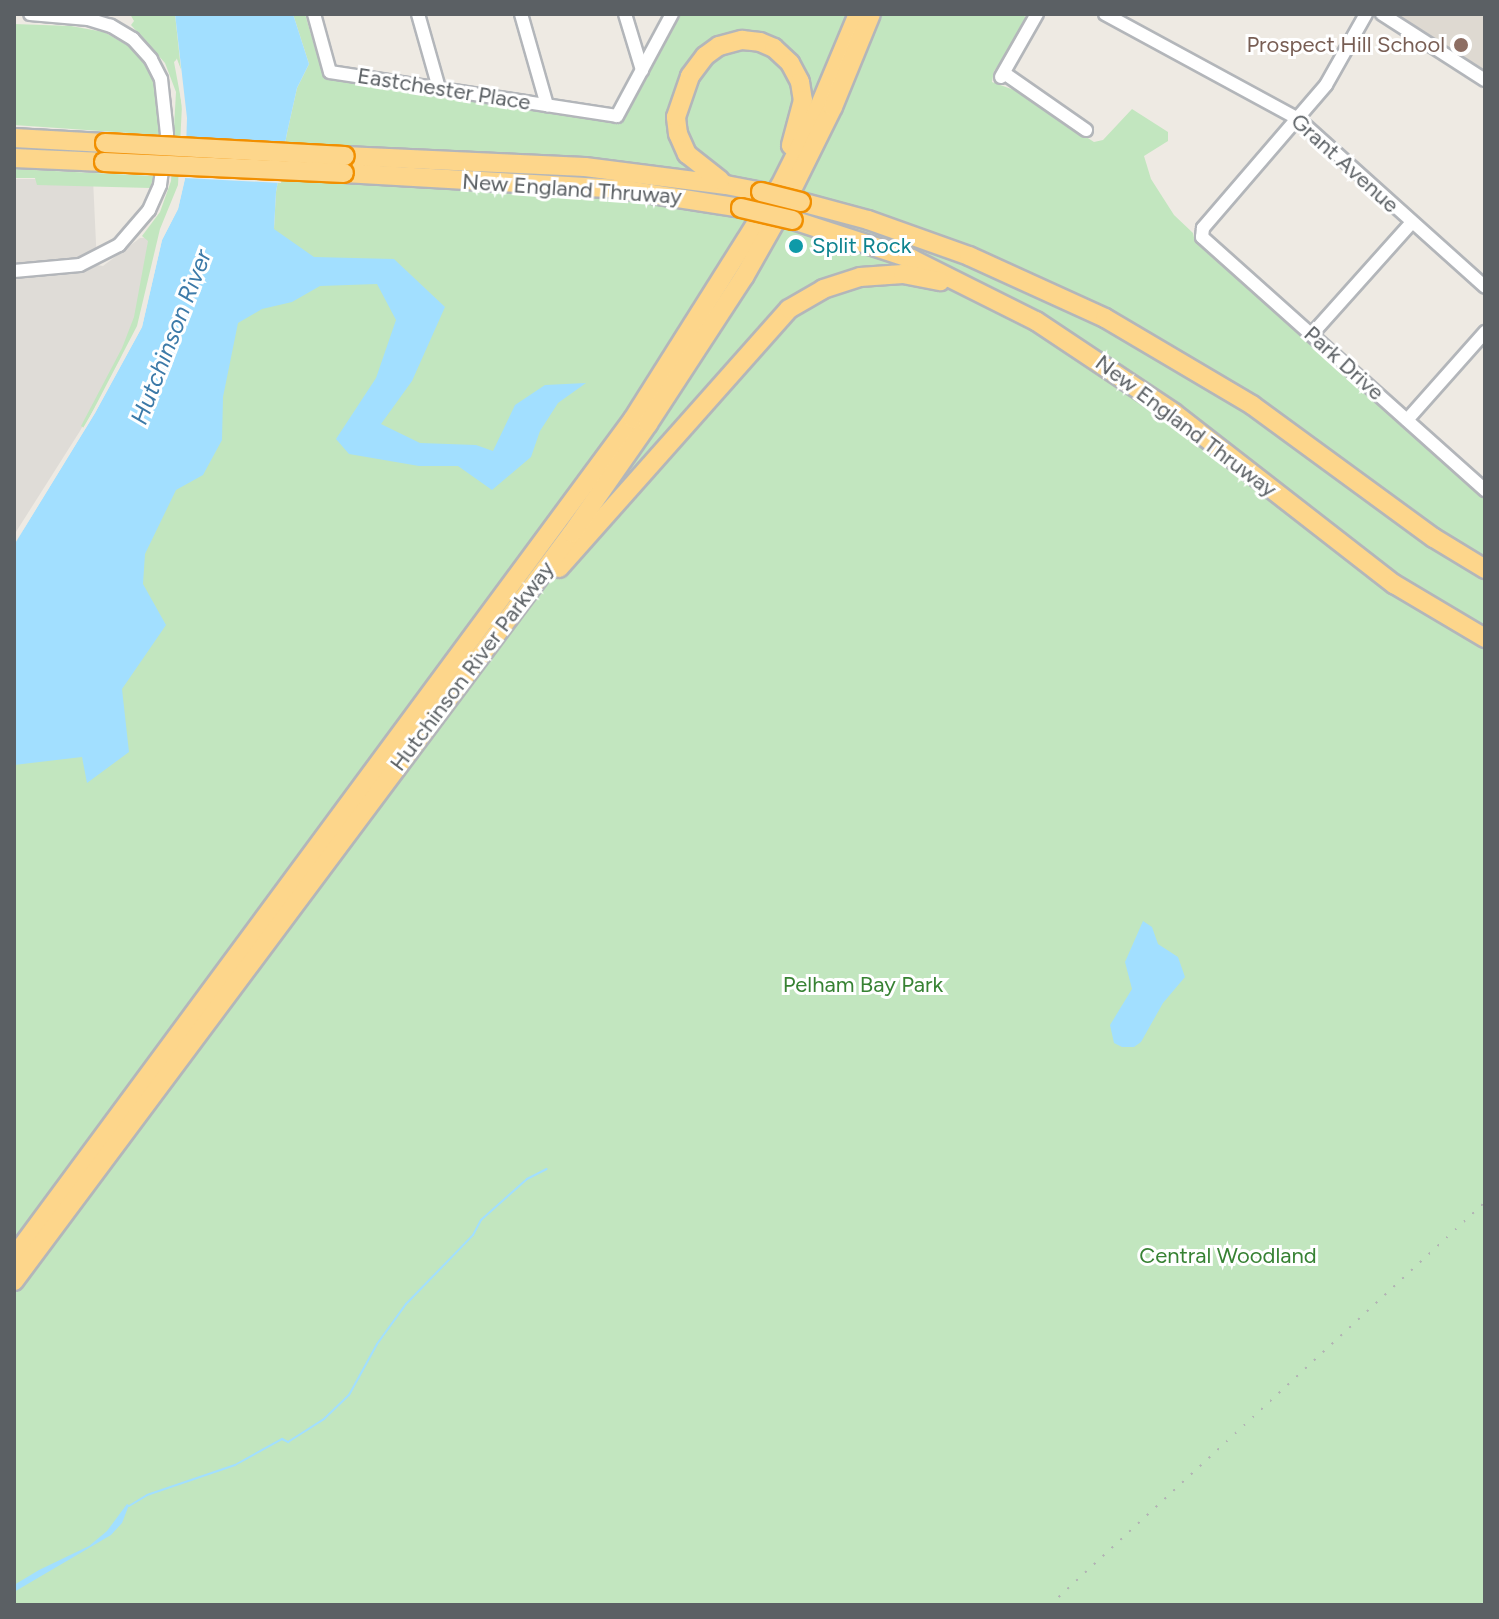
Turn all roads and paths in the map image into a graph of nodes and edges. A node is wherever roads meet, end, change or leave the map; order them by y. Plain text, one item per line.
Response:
1 (30, 14) edge
2 (314, 14) edge
3 (418, 14) edge
4 (521, 14) edge
5 (625, 14) edge
6 (672, 14) edge
7 (858, 14) edge
8 (871, 14) edge
9 (1037, 14) edge
10 (1105, 14) edge
11 (1366, 14) edge
12 (1382, 14) edge
13 (642, 70) junction
14 (1485, 80) edge
15 (439, 88) junction
16 (547, 105) junction
17 (1298, 119) junction
18 (1086, 130) dead end
19 (14, 138) edge
20 (14, 158) edge
21 (345, 164) junction
22 (726, 185) junction
23 (764, 201) junction
24 (1412, 222) junction
25 (15, 271) edge
26 (1485, 287) edge
27 (983, 292) junction
28 (1485, 332) edge
29 (1312, 334) junction
30 (1407, 420) junction
31 (1485, 490) edge
32 (1485, 569) edge
33 (523, 598) junction
34 (1485, 638) edge
35 (14, 1257) edge
36 (14, 1281) edge

1 - 25 street
2 - 15 street, Eastchester Place
3 - 15 street
4 - 16 street
5 - 13 street
6 - 13 street
7 - 23 highway, Hutchinson River Parkway
8 - 33 highway, Hutchinson River Parkway
9 - 18 street
10 - 17 street, Grant Avenue
11 - 17 street
12 - 14 street
13 - 16 street, Eastchester Place
15 - 16 street, Eastchester Place
17 - 24 street, Grant Avenue
17 - 29 street, Park Drive
19 - 21 highway, New England Thruway, bridge
20 - 21 highway, New England Thruway, bridge
21 - 22 highway, New England Thruway
21 - 27 highway, New England Thruway, bridge
22 - 23 highway, New England Thruway
22 - 23 highway
23 - 32 highway, New England Thruway, bridge
23 - 35 highway, Hutchinson River Parkway
24 - 26 street, Grant Avenue
24 - 29 street
27 - 33 highway
27 - 34 highway, New England Thruway
28 - 30 street
29 - 30 street, Park Drive
30 - 31 street, Park Drive
33 - 36 highway, Hutchinson River Parkway

